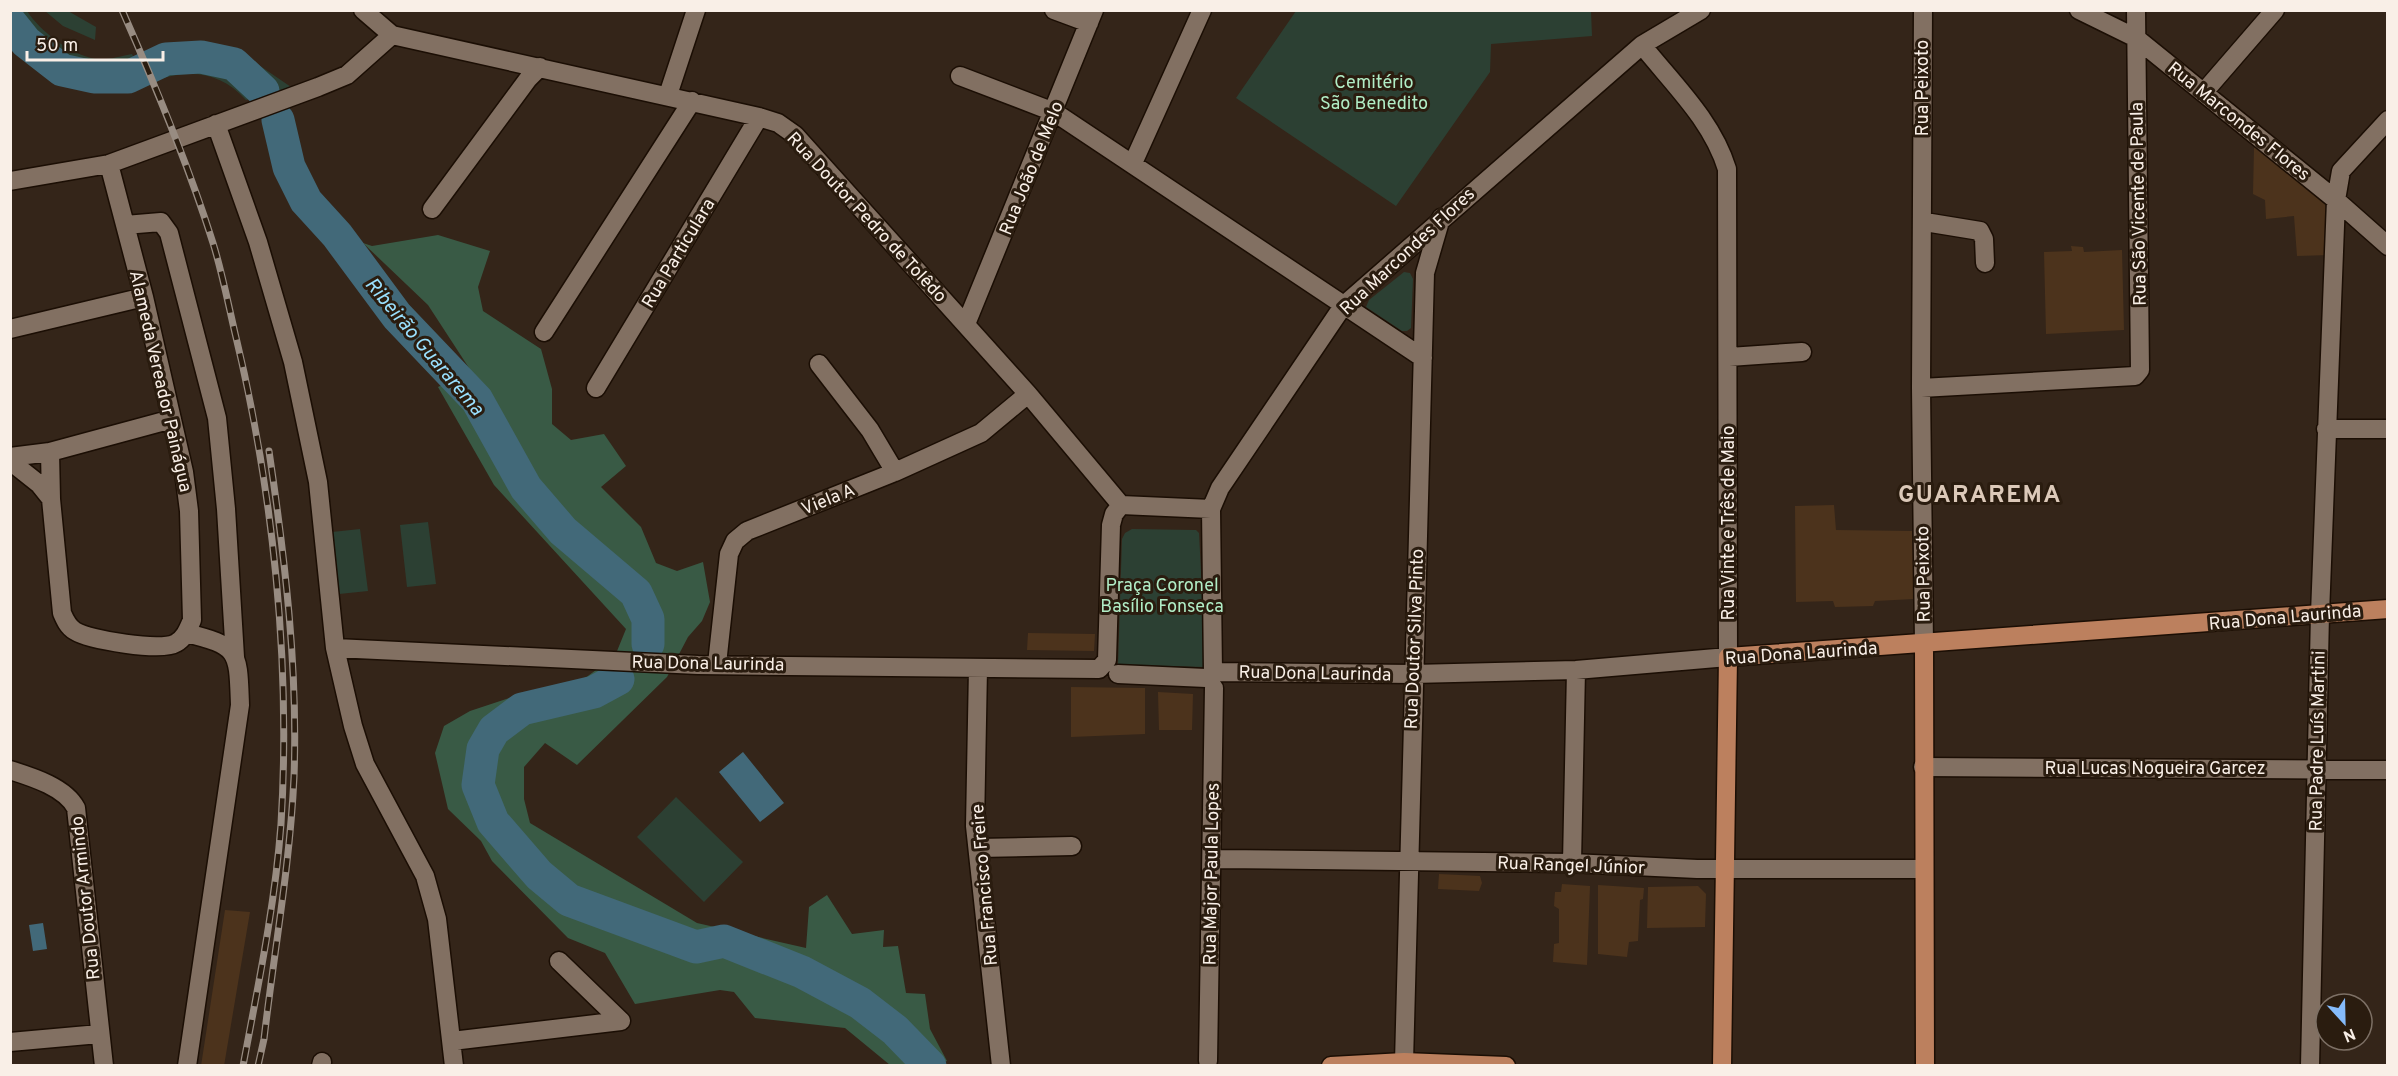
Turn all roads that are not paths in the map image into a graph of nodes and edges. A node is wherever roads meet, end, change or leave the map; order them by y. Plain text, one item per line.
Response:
1 (363, 10) edge
2 (696, 10) edge
3 (1054, 10) edge
4 (1202, 10) edge
5 (1701, 10) edge
6 (1923, 10) edge
7 (2079, 10) edge
8 (2136, 10) edge
9 (2275, 10) edge
10 (1092, 17) edge
11 (392, 35) junction
12 (2136, 38) junction
13 (1642, 45) junction
14 (540, 67) junction
15 (960, 76) dead end
16 (2204, 92) junction
17 (668, 95) junction
18 (692, 101) junction
19 (1054, 112) junction
20 (759, 117) junction
21 (2388, 120) edge
22 (216, 124) junction
23 (1133, 163) junction
24 (109, 164) junction
25 (10, 181) edge
26 (2336, 200) junction
27 (432, 208) dead end
28 (1441, 218) junction
29 (125, 225) junction
30 (1922, 225) junction
31 (2388, 246) edge
32 (1398, 257) junction
33 (1985, 262) dead end
34 (1425, 273) junction
35 (144, 297) junction
36 (1343, 306) junction
37 (966, 324) junction
38 (10, 329) edge
39 (544, 332) dead end
40 (1802, 352) dead end
41 (1423, 357) junction
42 (1729, 357) junction
43 (819, 364) dead end
44 (596, 388) dead end
45 (1921, 388) junction
46 (1028, 394) junction
47 (172, 418) junction
48 (2326, 429) junction
49 (2388, 429) edge
50 (50, 452) junction
51 (10, 459) edge
52 (895, 472) junction
53 (51, 499) junction
54 (1121, 504) junction
55 (1211, 509) junction
56 (2388, 609) edge
57 (2320, 614) junction
58 (186, 633) junction
59 (1924, 644) junction
60 (335, 648) junction
61 (235, 657) junction
62 (1728, 657) junction
63 (717, 664) junction
64 (978, 668) junction
65 (1576, 670) junction
66 (1118, 674) dead end
67 (1413, 674) junction
68 (1211, 679) junction
69 (1923, 767) junction
70 (2316, 769) junction
71 (10, 770) edge
72 (2388, 770) edge
73 (1072, 846) dead end
74 (978, 848) junction
75 (1218, 859) dead end
76 (1408, 862) junction
77 (1572, 863) junction
78 (1923, 868) junction
79 (1725, 870) junction
80 (559, 961) dead end
81 (99, 1035) junction
82 (452, 1041) junction
83 (10, 1042) edge
84 (1209, 1061) dead end
85 (1404, 1062) junction
86 (104, 1065) edge
87 (187, 1065) edge
88 (454, 1065) edge
89 (1001, 1065) edge
90 (1330, 1065) edge
91 (1506, 1065) edge
92 (1722, 1065) edge
93 (1926, 1065) edge
94 (2310, 1065) edge

1 - 11 street, Rua Doutor Pedro de Tolêdo
2 - 17 street
3 - 10 street
4 - 23 street
5 - 13 street, Rua Marcondes Flores
6 - 30 street, Rua Peixoto
7 - 12 street, Rua Marcondes Flores
8 - 12 street, Rua São Vicente de Paula
9 - 16 street
10 - 19 street, Rua João de Melo
11 - 14 street, Rua Doutor Pedro de Tolêdo
11 - 22 street
12 - 16 street, Rua Marcondes Flores
12 - 45 street, Rua São Vicente de Paula
13 - 28 street, Rua Marcondes Flores
13 - 42 street, Rua Vinte e Três de Maio
14 - 17 street, Rua Doutor Pedro de Tolêdo
14 - 27 street
15 - 19 street
16 - 26 street, Rua Marcondes Flores
17 - 18 street, Rua Doutor Pedro de Tolêdo
18 - 20 street, Rua Doutor Pedro de Tolêdo
18 - 39 street
19 - 23 street
19 - 37 street, Rua João de Melo
20 - 37 street, Rua Doutor Pedro de Tolêdo
20 - 44 street, Rua Particulara
21 - 26 street, Rua Padre Luís Martini
22 - 24 street
22 - 60 street
23 - 36 street
24 - 25 street
24 - 29 street, Alameda Vereador Painágua
26 - 31 street, Rua Marcondes Flores
26 - 48 street, Rua Padre Luís Martini
28 - 32 street, Rua Marcondes Flores
28 - 34 street, Rua Doutor Silva Pinto
29 - 35 street, Alameda Vereador Painágua
29 - 61 street
30 - 33 street
30 - 45 street, Rua Peixoto
32 - 34 street
32 - 36 street, Rua Marcondes Flores
34 - 41 street, Rua Doutor Silva Pinto
35 - 38 street
35 - 47 street, Alameda Vereador Painágua
36 - 41 street
36 - 55 street, Rua Marcondes Flores
37 - 46 street, Rua Doutor Pedro de Tolêdo
40 - 42 street
41 - 67 street, Rua Doutor Silva Pinto
42 - 62 street, Rua Vinte e Três de Maio
43 - 52 street
45 - 59 street, Rua Peixoto
46 - 52 street, Viela A
46 - 54 street, Rua Doutor Pedro de Tolêdo
47 - 50 street
47 - 58 street, Alameda Vereador Painágua
48 - 49 street
48 - 57 street, Rua Padre Luís Martini
50 - 51 street
50 - 53 street
51 - 53 street
52 - 63 street, Viela A
53 - 58 street
54 - 55 street
54 - 64 street, Rua Dona Laurinda
55 - 68 street, Rua Marcondes Flores
56 - 57 main road, Rua Dona Laurinda
57 - 59 main road, Rua Dona Laurinda
57 - 70 street, Rua Padre Luís Martini
58 - 61 street
59 - 62 main road, Rua Dona Laurinda
59 - 69 main road, Rua Peixoto
60 - 63 street, Rua Dona Laurinda
60 - 82 street
61 - 87 street
62 - 65 street, Rua Dona Laurinda
62 - 79 main road, Rua Vinte e Três de Maio
63 - 64 street, Rua Dona Laurinda
64 - 74 street, Rua Francisco Freire
65 - 67 street, Rua Dona Laurinda
65 - 77 street
66 - 68 street, Rua Dona Laurinda
67 - 68 street, Rua Dona Laurinda
67 - 76 street, Rua Doutor Silva Pinto
68 - 84 street, Rua Major Paula Lopes
69 - 70 street, Rua Lucas Nogueira Garcez
69 - 78 main road, Rua Peixoto
70 - 72 street, Rua Lucas Nogueira Garcez
70 - 94 street, Rua Padre Luís Martini
71 - 81 street, Rua Doutor Armindo
73 - 74 street
74 - 89 street, Rua Francisco Freire
75 - 76 street, Rua Rangel Júnior
76 - 77 street, Rua Rangel Júnior
76 - 85 street, Rua Doutor Silva Pinto
77 - 79 street, Rua Rangel Júnior
78 - 79 street, Rua Rangel Júnior
78 - 93 main road, Rua Peixoto
79 - 92 main road, Rua Vinte e Três de Maio
80 - 82 street
81 - 83 street
81 - 86 street, Rua Doutor Armindo
82 - 88 street
85 - 90 main road
85 - 91 main road

